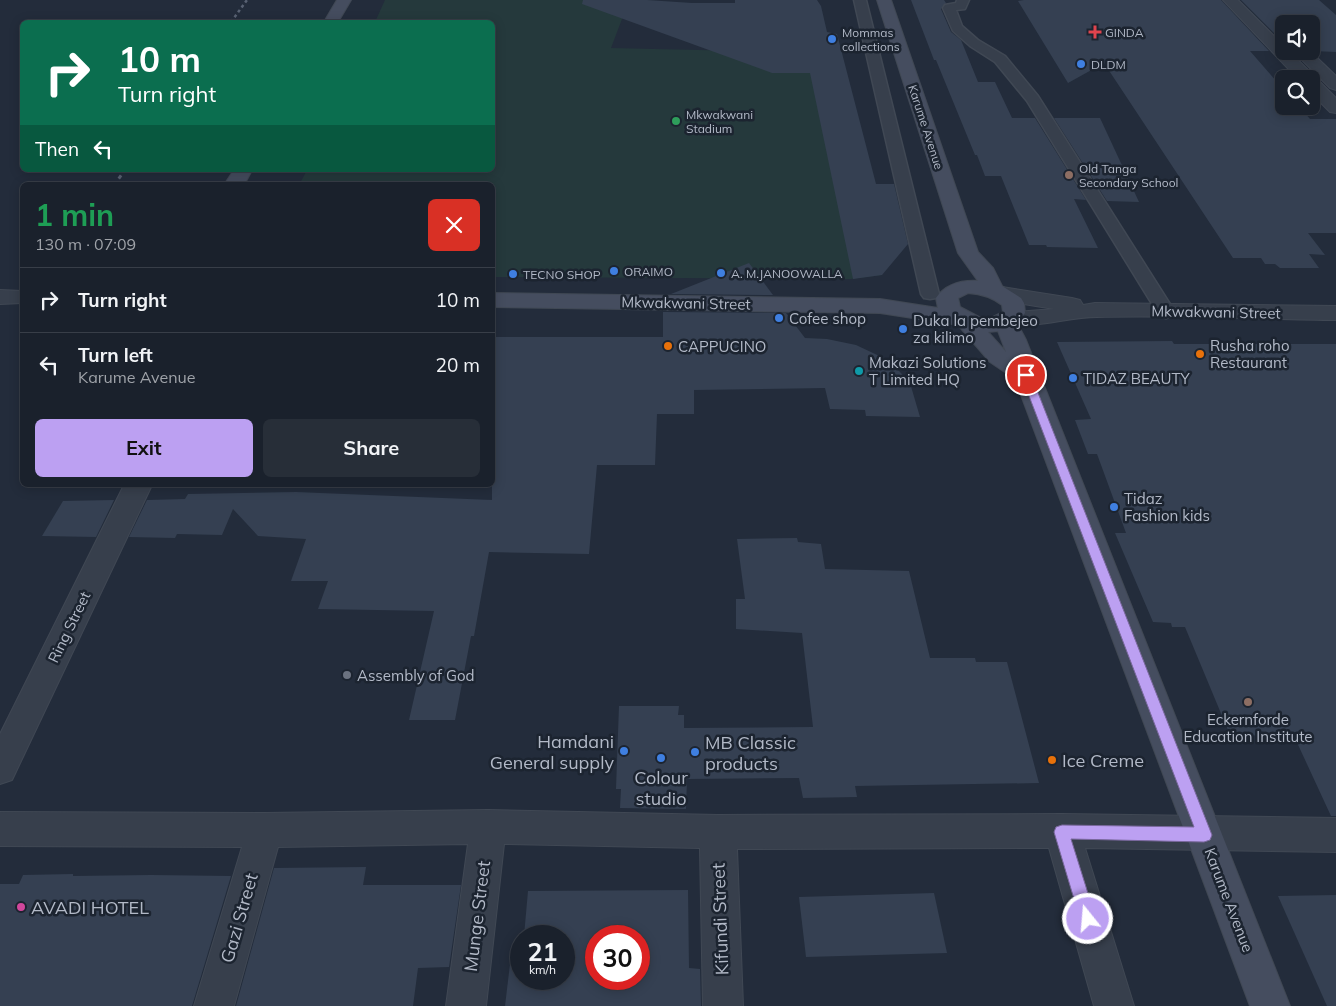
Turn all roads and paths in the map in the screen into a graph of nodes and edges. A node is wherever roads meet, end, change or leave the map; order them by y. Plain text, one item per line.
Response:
1 (344, 0) edge
2 (860, 0) edge
3 (884, 0) edge
4 (963, 0) edge
5 (1230, 0) edge
6 (1248, 0) edge
7 (332, 20) edge
8 (1275, 26) edge
9 (1310, 60) edge
10 (1298, 70) edge
11 (1336, 85) edge
12 (1320, 92) edge
13 (1336, 108) edge
14 (968, 253) junction
15 (998, 292) junction
16 (946, 293) junction
17 (20, 297) edge
18 (0, 298) edge
19 (495, 300) edge
20 (880, 306) junction
21 (1095, 310) junction
22 (1166, 312) junction
23 (1336, 313) edge
24 (964, 320) junction
25 (1008, 320) junction
26 (1026, 375) junction
27 (137, 487) edge
28 (0, 769) edge
29 (488, 827) junction
30 (0, 829) edge
31 (265, 830) junction
32 (718, 832) junction
33 (1062, 832) junction
34 (1204, 835) junction
35 (1336, 835) edge
36 (214, 1006) edge
37 (466, 1006) edge
38 (723, 1006) edge
39 (1114, 1006) edge
40 (1270, 1006) edge

1 - 7 main road
2 - 16 lane
3 - 14 main road, Karume Avenue
4 - 22 lane
5 - 10 street
6 - 8 street
9 - 11 street
12 - 13 street
14 - 15 main road
14 - 16 main road
15 - 16 main road, Mkwakwani Street
15 - 21 street, Mkwakwani Street
15 - 25 main road, Karume Avenue
16 - 20 main road, Mkwakwani Street
16 - 24 main road
17 - 18 street
19 - 20 main road, Mkwakwani Street
20 - 24 main road, Mkwakwani Street
21 - 22 street, Mkwakwani Street
21 - 25 street, Mkwakwani Street
22 - 23 street, Mkwakwani Street
24 - 25 main road, Mkwakwani Street
24 - 26 main road
25 - 26 main road, Karume Avenue
26 - 34 main road, Karume Avenue
27 - 28 street, Ring Street
29 - 31 street
29 - 32 street
29 - 37 street, Munge Street
30 - 31 street
31 - 36 street, Gazi Street
32 - 33 street
32 - 38 street, Kifundi Street
33 - 34 street
33 - 39 street
34 - 35 street
34 - 40 main road, Karume Avenue

